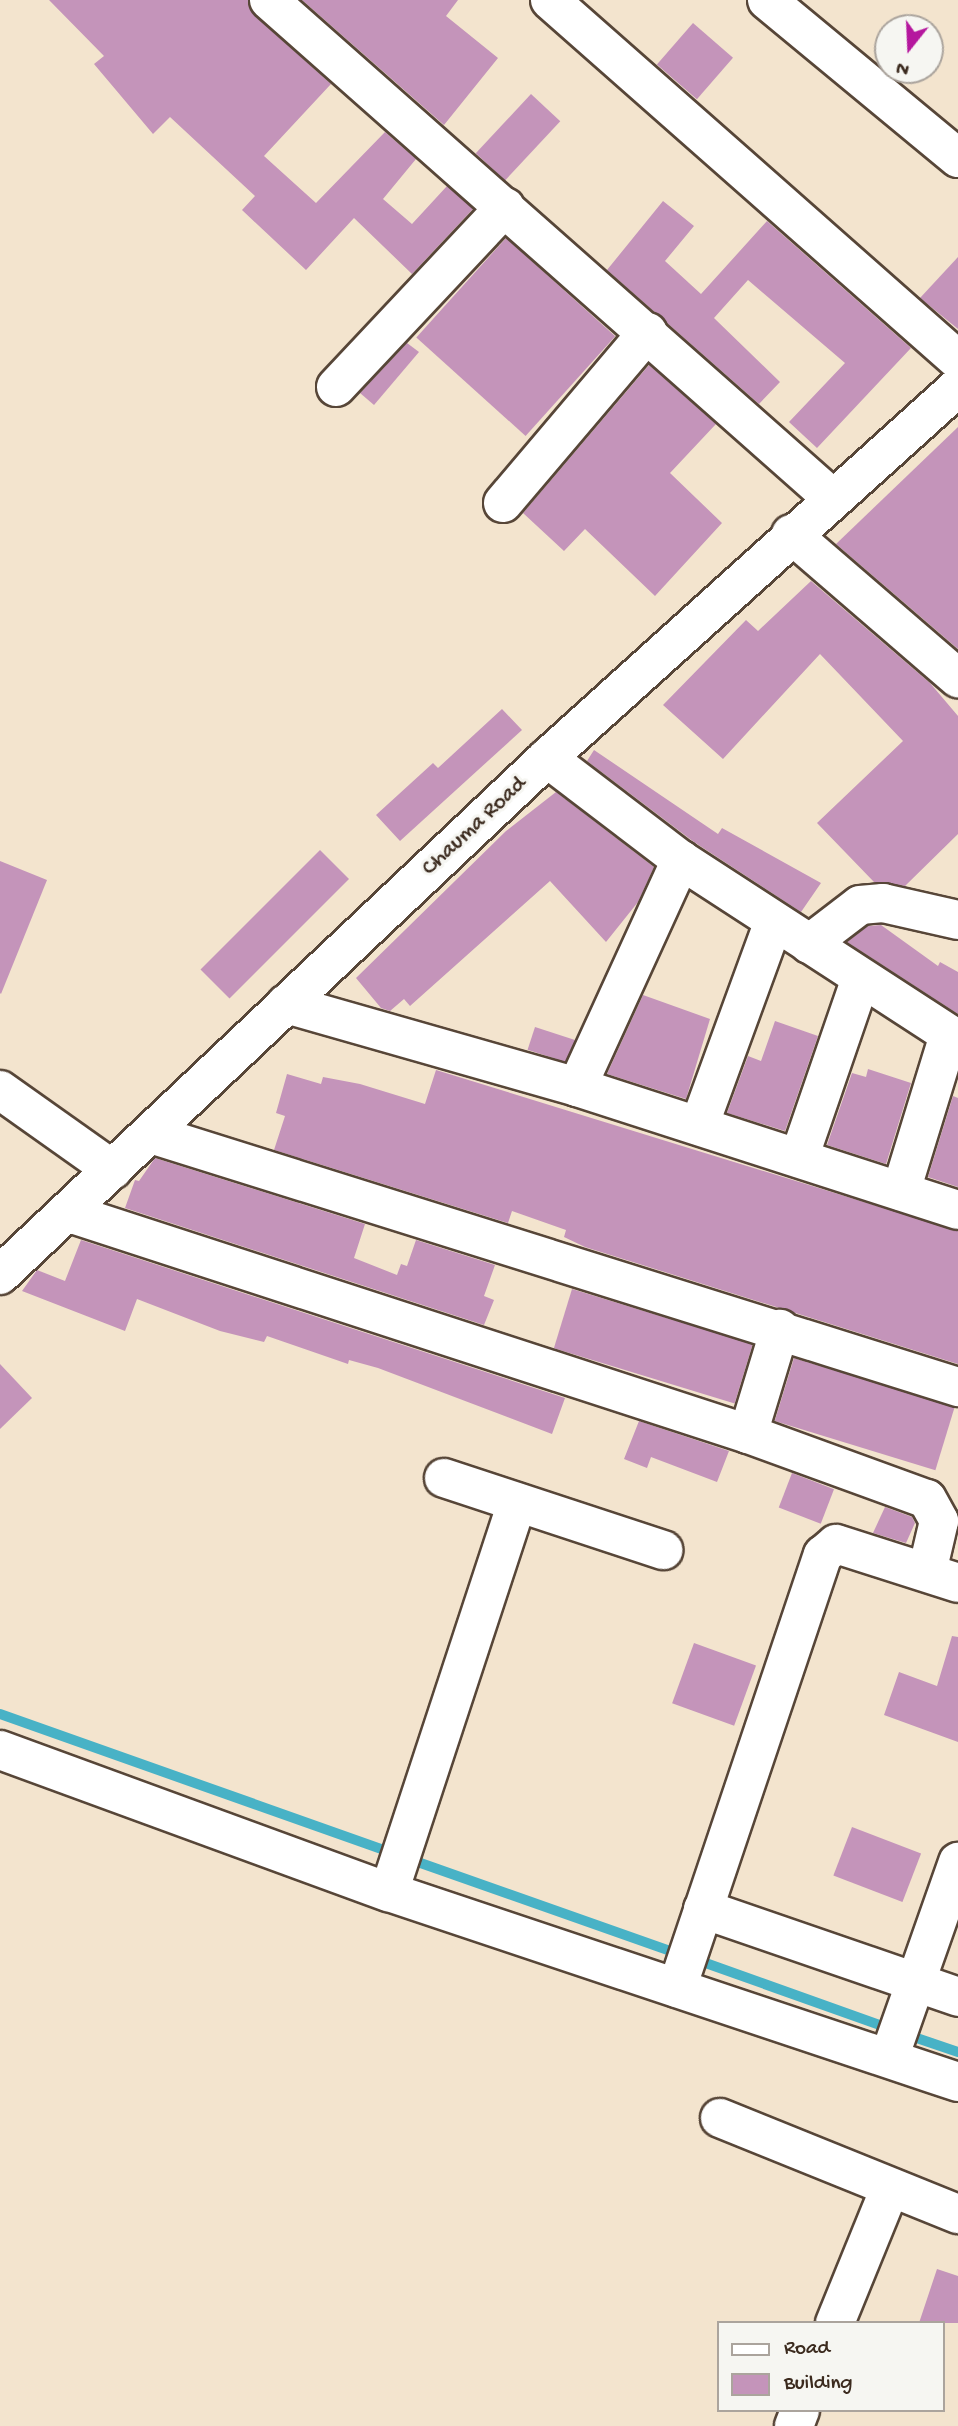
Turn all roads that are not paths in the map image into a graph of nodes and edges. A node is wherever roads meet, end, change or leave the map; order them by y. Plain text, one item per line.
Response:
1 (269, 0) edge
2 (550, 0) edge
3 (767, 0) edge
4 (958, 158) edge
5 (505, 207) junction
6 (649, 332) junction
7 (958, 360) edge
8 (335, 387) dead end
9 (958, 387) edge
10 (832, 498) junction
11 (503, 503) dead end
12 (790, 534) junction
13 (958, 678) edge
14 (547, 758) junction
15 (681, 860) junction
16 (958, 920) edge
17 (774, 921) junction
18 (809, 944) junction
19 (861, 978) junction
20 (286, 1004) junction
21 (954, 1037) edge
22 (577, 1087) junction
23 (0, 1090) edge
24 (699, 1126) junction
25 (150, 1134) junction
26 (799, 1158) junction
27 (113, 1170) junction
28 (901, 1191) junction
29 (958, 1210) edge
30 (69, 1213) junction
31 (0, 1275) edge
32 (780, 1329) junction
33 (958, 1387) edge
34 (748, 1434) junction
35 (444, 1478) dead end
36 (517, 1502) junction
37 (663, 1550) dead end
38 (942, 1577) edge
39 (0, 1750) edge
40 (958, 1862) edge
41 (389, 1892) junction
42 (704, 1909) junction
43 (915, 1982) junction
44 (677, 1988) junction
45 (958, 1997) edge
46 (889, 2058) junction
47 (958, 2082) edge
48 (720, 2118) dead end
49 (890, 2188) junction
50 (958, 2214) edge
51 (836, 2321) edge

1 - 5 street
2 - 7 street
3 - 4 street
5 - 6 street
5 - 8 street
6 - 10 street
6 - 11 street
9 - 10 street, Chauma Road
10 - 12 street, Chauma Road
12 - 13 street
12 - 14 street, Chauma Road
14 - 15 street
14 - 20 street, Chauma Road
15 - 17 street
15 - 22 street
16 - 18 street
17 - 18 street
17 - 24 street
18 - 19 street
19 - 21 street
19 - 26 street
20 - 22 street
20 - 25 street, Chauma Road
21 - 28 street
22 - 24 street
23 - 27 street
24 - 26 street
25 - 27 street, Chauma Road
25 - 32 street
26 - 28 street
27 - 30 street, Chauma Road
28 - 29 street
30 - 31 street, Chauma Road
30 - 34 street
32 - 33 street
32 - 34 street
34 - 38 street
35 - 36 street
36 - 37 street
36 - 41 street
38 - 42 street
39 - 41 street
40 - 43 street
41 - 44 street
42 - 43 street
42 - 44 street
43 - 45 street
43 - 46 street
44 - 46 street
46 - 47 street
48 - 49 street
49 - 50 street
49 - 51 street

